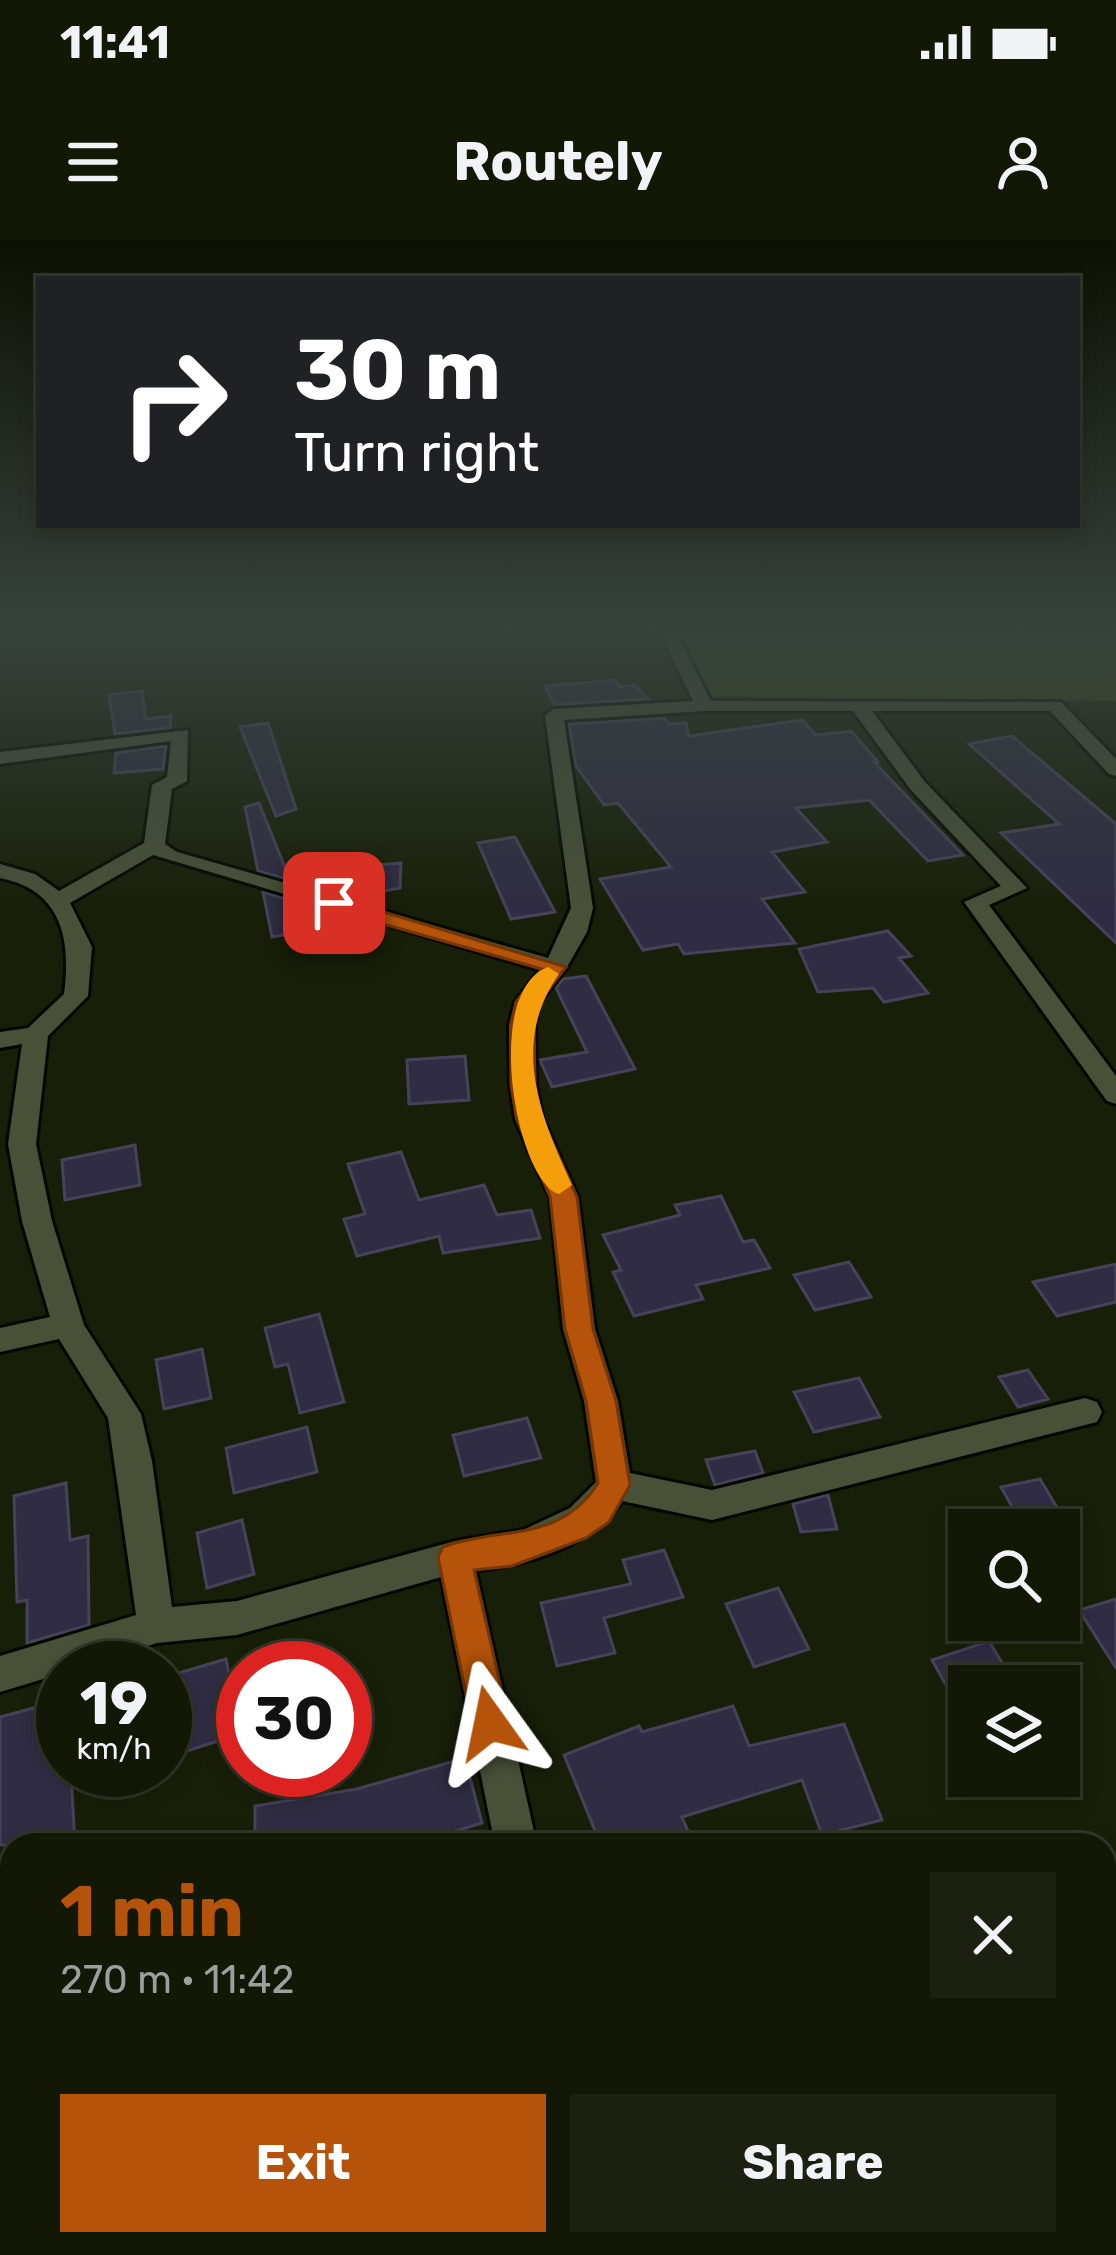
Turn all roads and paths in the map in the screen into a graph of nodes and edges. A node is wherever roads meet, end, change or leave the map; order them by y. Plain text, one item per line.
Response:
1 (555, 723) edge
2 (871, 723) edge
3 (1071, 723) edge
4 (0, 758) edge
5 (1116, 770) edge
6 (154, 846) junction
7 (0, 871) edge
8 (57, 901) junction
9 (555, 967) junction
10 (36, 1034) junction
11 (0, 1040) edge
12 (1116, 1095) edge
13 (68, 1325) junction
14 (0, 1340) edge
15 (1085, 1412) dead end
16 (614, 1485) junction
17 (454, 1557) junction
18 (157, 1626) junction
19 (0, 1674) edge
20 (512, 1833) edge

1 - 9 street
2 - 12 street
3 - 5 street
4 - 6 street
6 - 8 street
6 - 9 street
7 - 8 street
8 - 10 street
9 - 16 street
10 - 11 street
10 - 13 street
13 - 14 street
13 - 18 street
15 - 16 street
16 - 17 street
17 - 18 street
17 - 20 street
18 - 19 street

